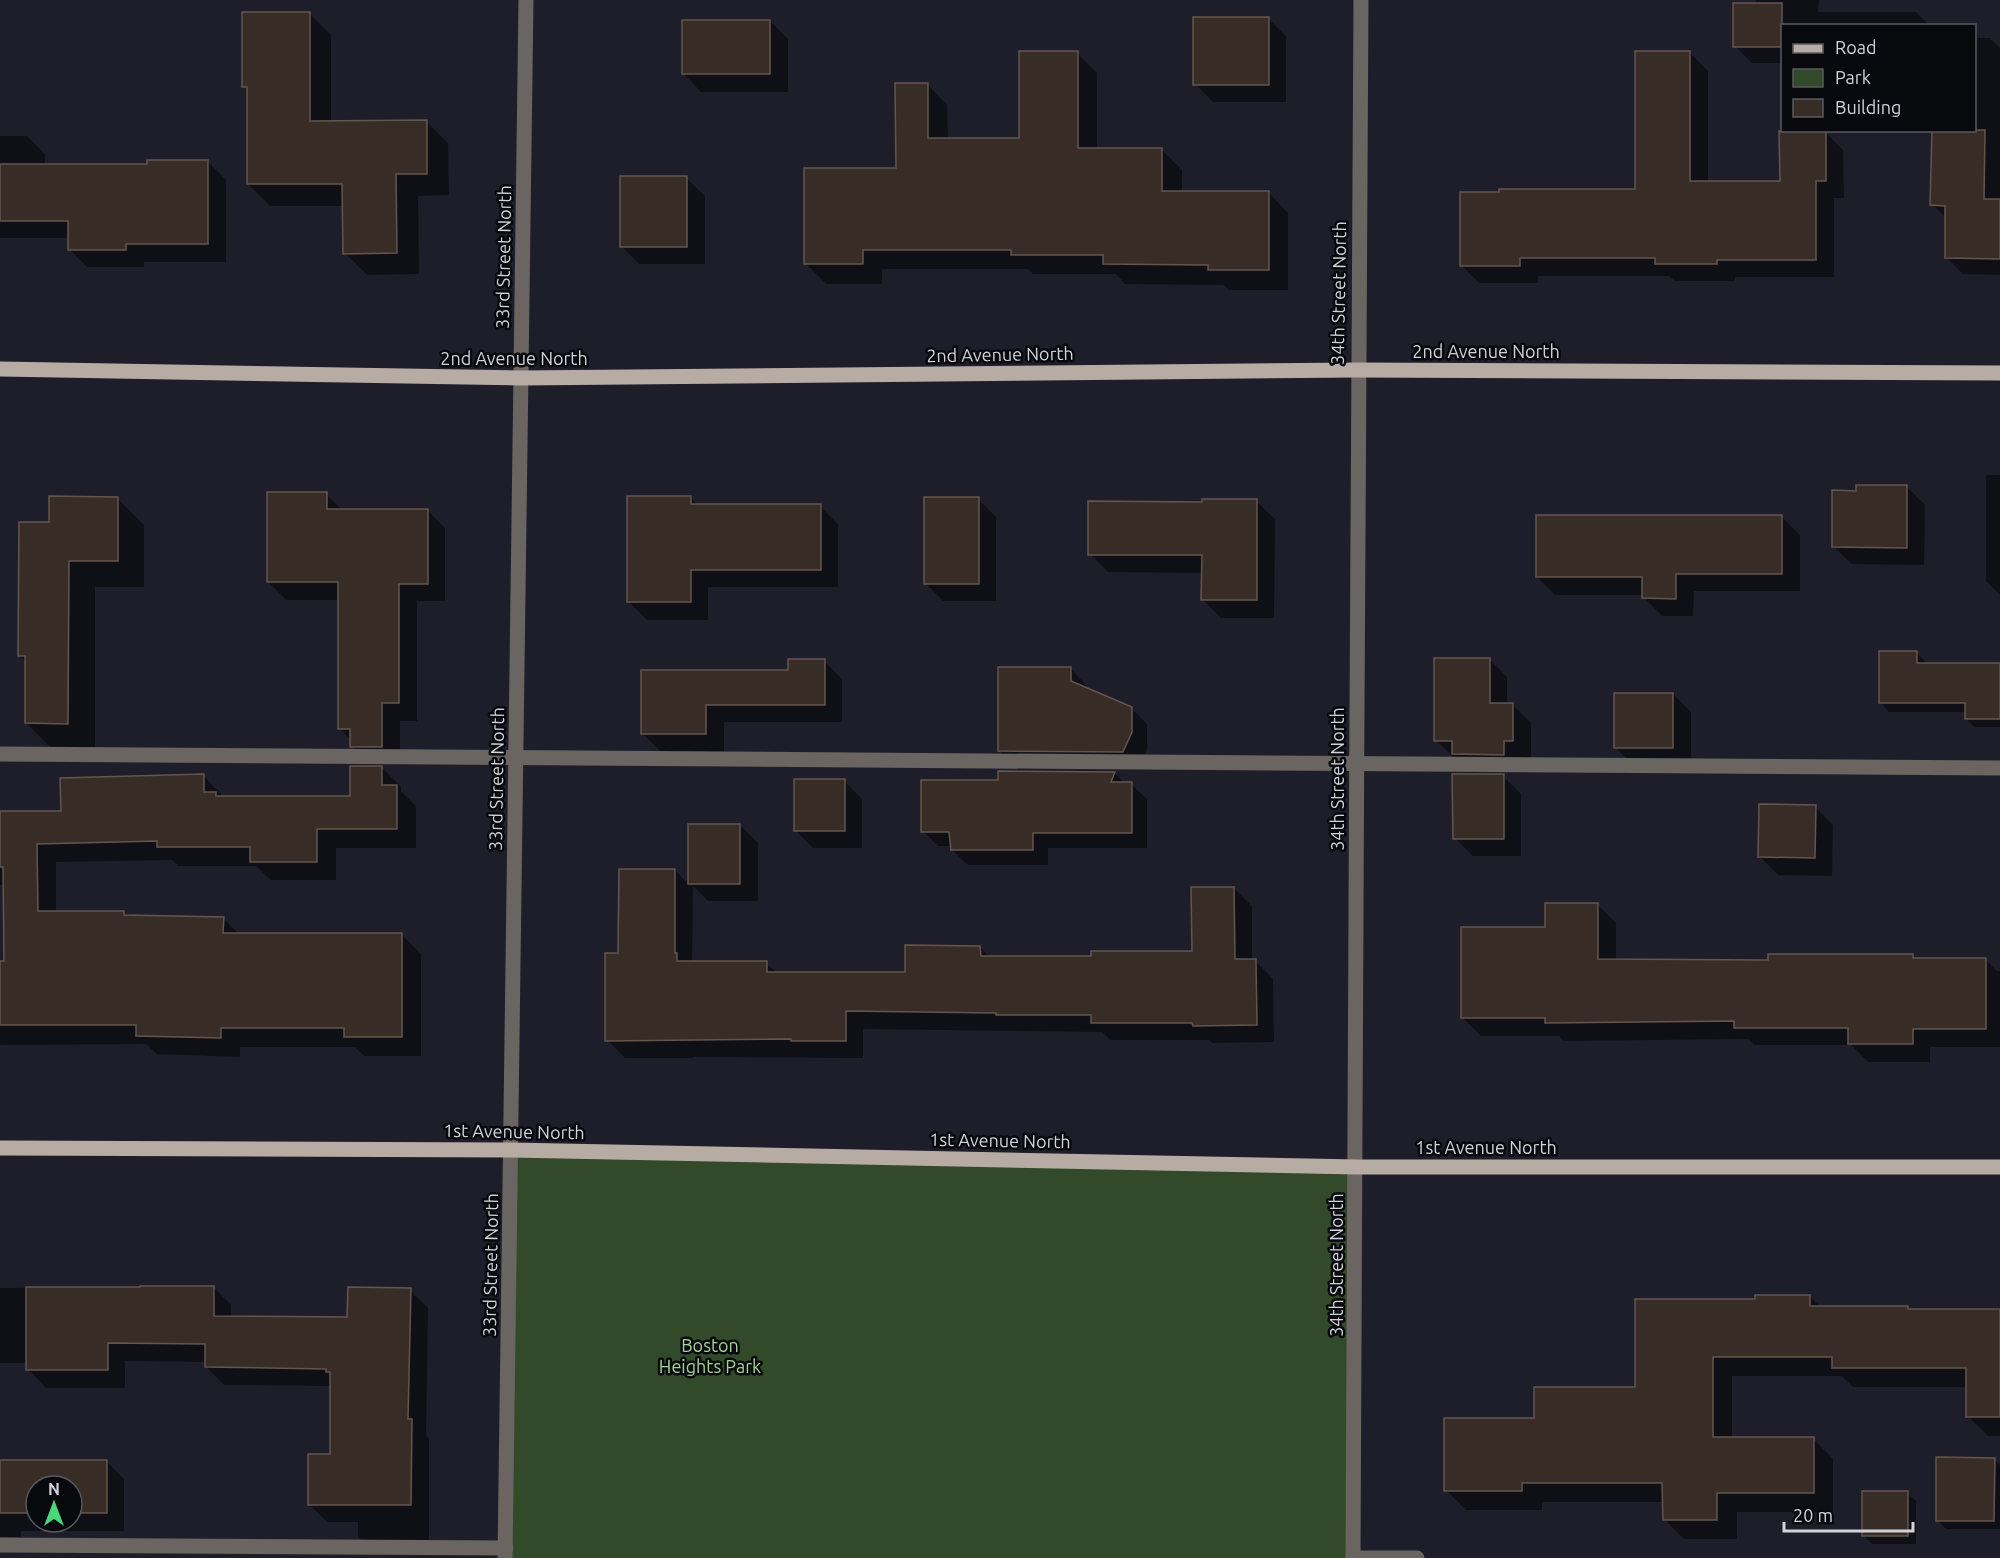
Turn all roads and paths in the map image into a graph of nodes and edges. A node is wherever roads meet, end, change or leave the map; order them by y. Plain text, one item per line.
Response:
1 (526, 0) edge
2 (1361, 0) edge
3 (0, 369) edge
4 (1356, 370) junction
5 (2000, 373) edge
6 (521, 378) junction
7 (0, 754) edge
8 (516, 757) junction
9 (1356, 764) junction
10 (2000, 768) edge
11 (0, 1149) edge
12 (511, 1150) junction
13 (1356, 1167) junction
14 (2000, 1167) edge
15 (0, 1545) edge
16 (506, 1553) edge
17 (1353, 1558) edge
18 (1417, 1558) edge

1 - 6 street, 33rd Street North
2 - 4 street, 34th Street North
3 - 6 main road, 2nd Avenue North
4 - 5 main road, 2nd Avenue North
4 - 6 main road, 2nd Avenue North
4 - 9 street, 34th Street North
6 - 8 street, 33rd Street North
7 - 8 street
8 - 9 street
8 - 12 street, 33rd Street North
9 - 10 street
9 - 13 street, 34th Street North
11 - 12 main road, 1st Avenue North
12 - 13 main road, 1st Avenue North
12 - 16 street, 33rd Street North
13 - 14 main road, 1st Avenue North
13 - 17 street, 34th Street North
15 - 16 street
17 - 18 street

